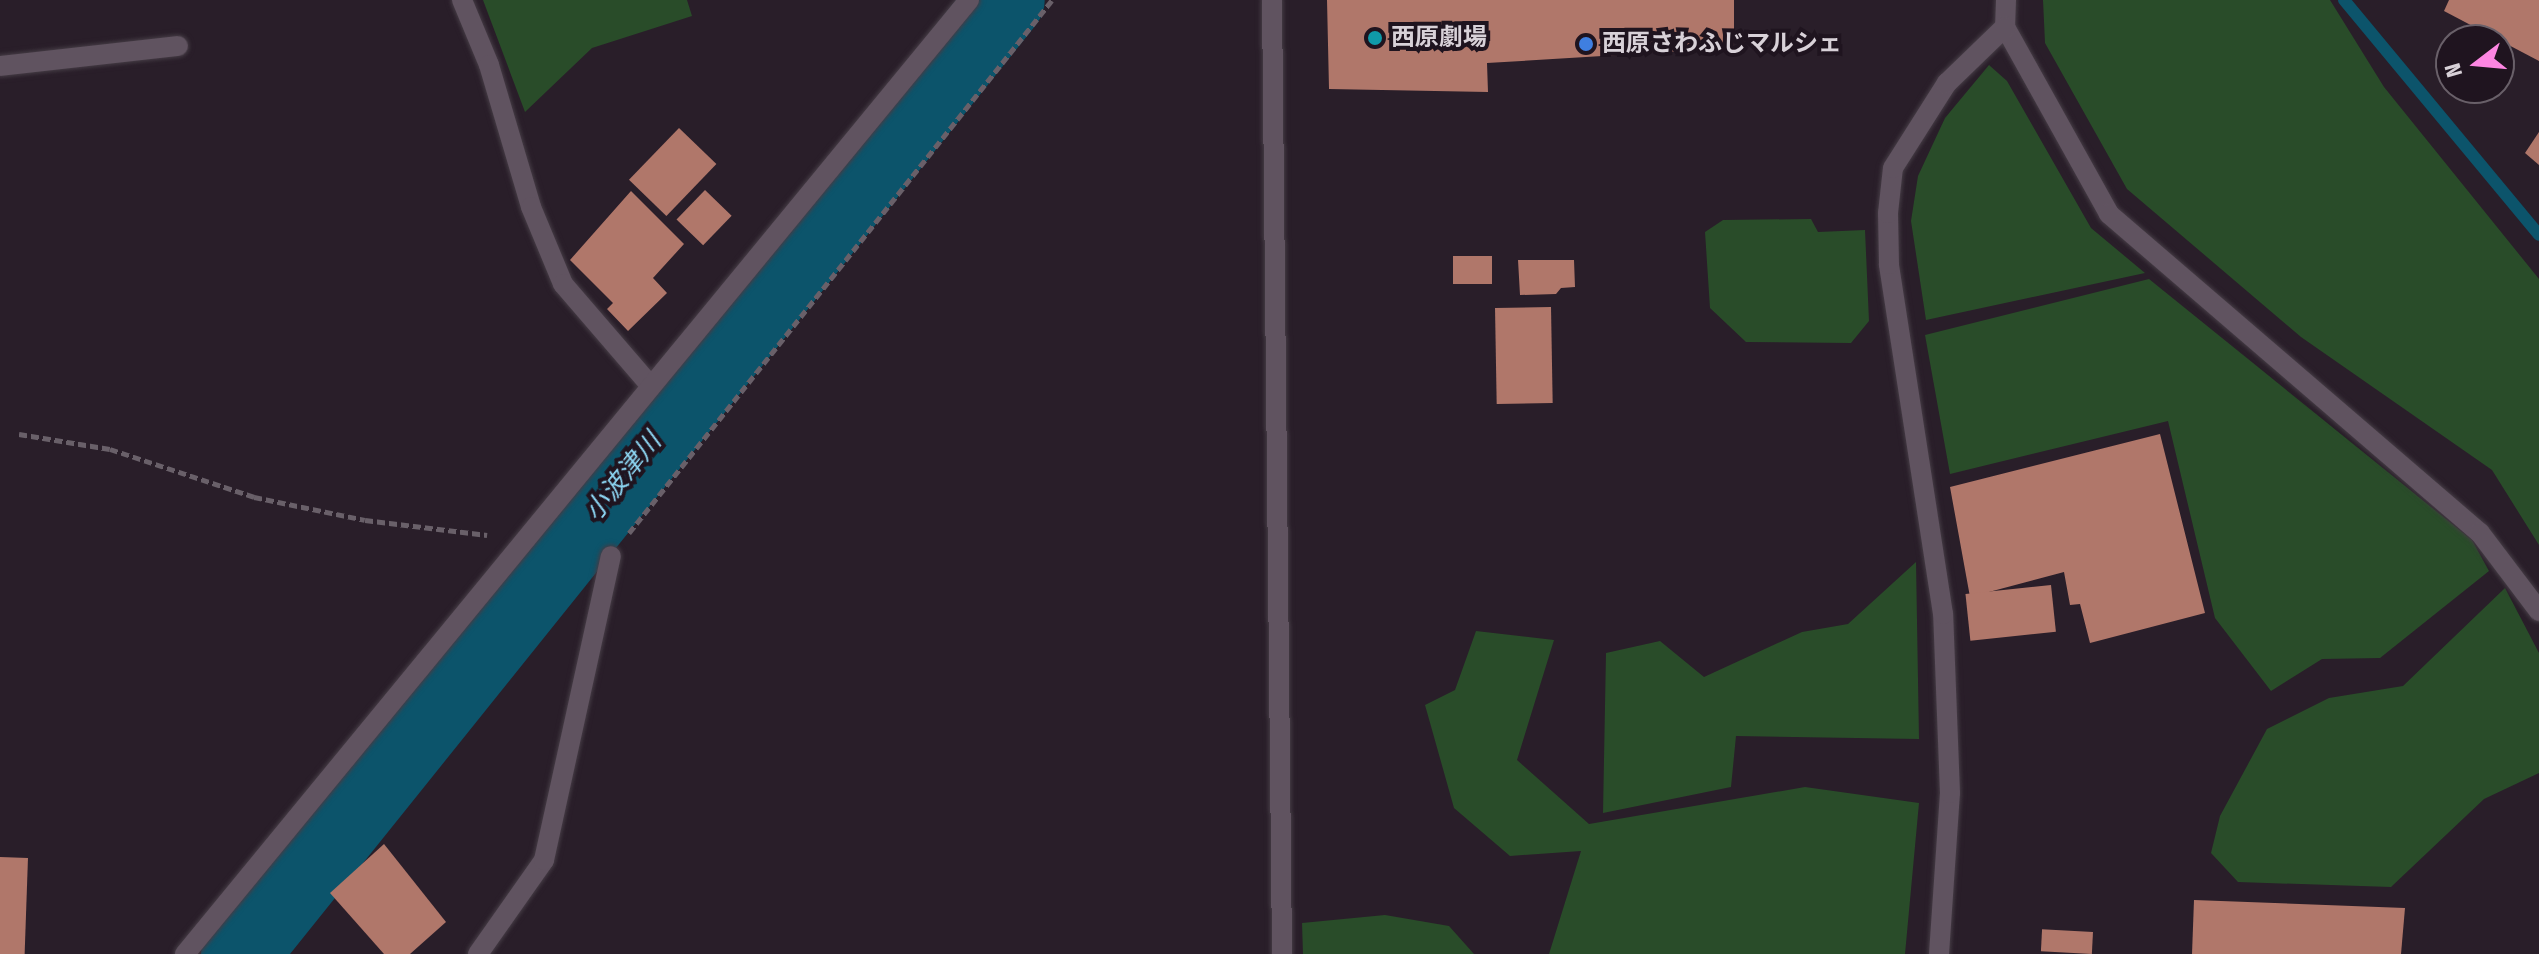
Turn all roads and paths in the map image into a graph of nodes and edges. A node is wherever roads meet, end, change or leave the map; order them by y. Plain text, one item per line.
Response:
1 (462, 0) edge
2 (969, 0) edge
3 (1052, 0) edge
4 (1272, 0) edge
5 (2006, 0) edge
6 (2005, 27) junction
7 (178, 46) dead end
8 (0, 66) edge
9 (650, 385) junction
10 (19, 434) dead end
11 (518, 547) junction
12 (611, 556) joint
13 (2539, 611) edge
14 (185, 954) edge
15 (478, 954) edge
16 (1282, 954) edge
17 (1939, 954) edge

1 - 9 street
2 - 9 street
3 - 12 path
4 - 16 street
5 - 6 street
6 - 13 street
6 - 17 street
7 - 8 street
9 - 11 street
10 - 11 path
11 - 14 street
12 - 15 street

